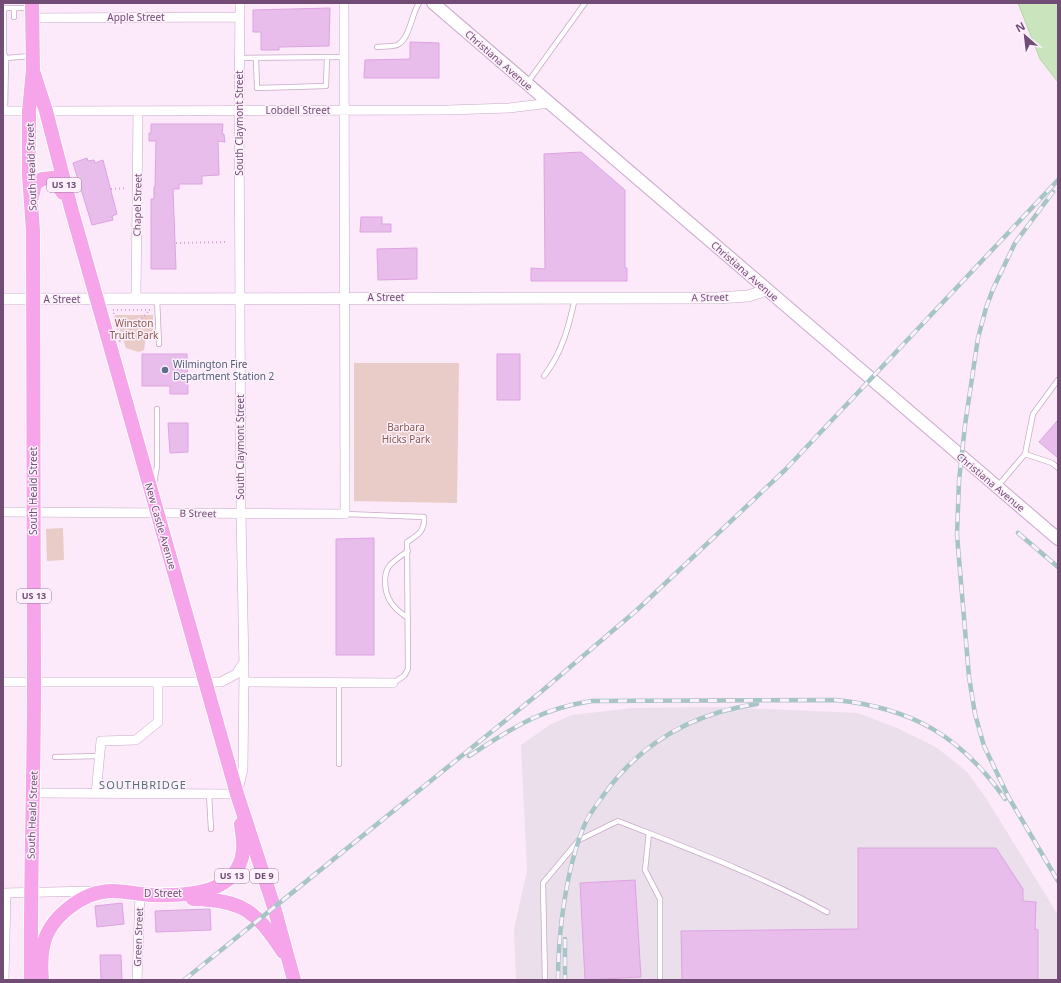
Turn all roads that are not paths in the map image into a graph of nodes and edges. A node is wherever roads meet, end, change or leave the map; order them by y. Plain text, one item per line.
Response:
1 (240, 3) edge
2 (344, 3) edge
3 (419, 3) edge
4 (433, 3) edge
5 (585, 3) edge
6 (4, 8) edge
7 (14, 8) junction
8 (32, 10) edge
9 (14, 17) dead end
10 (240, 17) junction
11 (377, 47) dead end
12 (14, 50) dead end
13 (32, 56) junction
14 (14, 57) junction
15 (327, 57) junction
16 (343, 57) junction
17 (6, 58) junction
18 (240, 58) junction
19 (256, 58) junction
20 (33, 70) junction
21 (527, 83) junction
22 (550, 103) junction
23 (239, 110) junction
24 (343, 110) junction
25 (4, 111) edge
26 (29, 111) junction
27 (46, 111) junction
28 (138, 111) junction
29 (32, 199) junction
30 (70, 208) junction
31 (767, 290) junction
32 (136, 298) junction
33 (240, 298) junction
34 (344, 298) junction
35 (575, 298) junction
36 (3, 299) edge
37 (33, 299) junction
38 (97, 299) junction
39 (157, 299) junction
40 (159, 344) dead end
41 (544, 376) dead end
42 (1058, 380) edge
43 (157, 409) dead end
44 (1025, 454) junction
45 (1058, 468) edge
46 (997, 486) junction
47 (152, 492) junction
48 (3, 512) edge
49 (33, 512) junction
50 (157, 512) junction
51 (241, 514) junction
52 (345, 514) junction
53 (1058, 539) edge
54 (408, 551) junction
55 (408, 618) junction
56 (244, 662) junction
57 (3, 682) edge
58 (34, 682) junction
59 (158, 682) junction
60 (206, 682) junction
61 (244, 682) junction
62 (339, 683) junction
63 (393, 683) joint
64 (100, 756) junction
65 (55, 757) dead end
66 (339, 764) dead end
67 (34, 793) junction
68 (96, 794) junction
69 (209, 794) junction
70 (237, 794) junction
71 (211, 829) dead end
72 (649, 833) junction
73 (112, 891) junction
74 (4, 893) edge
75 (30, 894) junction
76 (146, 894) junction
77 (827, 912) dead end
78 (287, 959) junction
79 (36, 973) edge
80 (4, 980) edge
81 (137, 980) edge
82 (294, 980) edge
83 (545, 980) edge
84 (660, 980) edge

1 - 10 street, South Claymont Street
2 - 16 street
3 - 11 lane
4 - 21 main road, Christiana Avenue
5 - 21 lane
6 - 7 lane
6 - 17 lane
7 - 8 lane
7 - 9 lane
8 - 10 street, Apple Street
8 - 13 main road, South Heald Street / US 13
10 - 18 street, South Claymont Street
12 - 14 lane
13 - 14 lane
13 - 20 main road, South Heald Street / US 13
14 - 17 lane
15 - 16 lane
15 - 19 lane
15 - 19 lane
16 - 24 street
17 - 25 lane
18 - 19 lane
18 - 23 street, South Claymont Street
20 - 26 main road, South Heald Street / US 13
20 - 27 main road, New Castle Avenue / US 13
21 - 22 main road, Christiana Avenue
22 - 24 street, Lobdell Street
22 - 31 main road, Christiana Avenue
23 - 24 street, Lobdell Street
23 - 28 street, Lobdell Street
23 - 33 street, South Claymont Street
24 - 34 street
25 - 26 street
26 - 29 main road, South Heald Street / US 13
27 - 28 street, Lobdell Street
27 - 30 main road, New Castle Avenue / US 13
28 - 32 street, Chapel Street
29 - 30 main road
29 - 37 main road, South Heald Street / US 13
30 - 38 main road, New Castle Avenue / US 13
31 - 35 street, A Street
31 - 46 main road, Christiana Avenue
32 - 38 street, A Street
32 - 39 street, A Street
33 - 34 street, A Street
33 - 39 street, A Street
33 - 51 street, South Claymont Street
34 - 35 street, A Street
34 - 52 street
35 - 41 lane
36 - 37 street, A Street
37 - 38 street, A Street
37 - 49 main road, South Heald Street / US 13
38 - 47 main road, New Castle Avenue / US 13
39 - 40 lane
42 - 44 lane
43 - 47 lane
44 - 45 lane
44 - 46 lane
46 - 53 main road, Christiana Avenue
47 - 50 main road, New Castle Avenue / US 13
48 - 49 street, B Street
49 - 50 street, B Street
49 - 58 main road, South Heald Street / US 13
50 - 51 street, B Street
50 - 60 main road, New Castle Avenue / US 13
51 - 52 street, B Street
51 - 56 street, South Claymont Street
52 - 54 lane
54 - 55 lane
54 - 55 lane
55 - 63 lane
56 - 60 street
56 - 61 street, South Claymont Street
57 - 58 street
58 - 59 street
58 - 67 main road, South Heald Street / US 13
59 - 60 street
59 - 64 street
60 - 70 main road, New Castle Avenue / US 13
61 - 62 street
61 - 70 street, South Claymont Street
62 - 63 street
62 - 66 lane
64 - 65 lane
64 - 68 street
67 - 68 street
67 - 75 main road, South Heald Street / US 13
68 - 69 street
69 - 70 street
69 - 71 lane
70 - 76 main road, D Street / US 13
70 - 78 main road, New Castle Avenue / DE 9
72 - 77 lane
72 - 83 lane
72 - 84 lane
73 - 75 street, D Street
73 - 76 main road, D Street / US 13
73 - 79 main road, South Heald Street / US 13
74 - 75 street, D Street
74 - 80 street
75 - 79 main road, South Heald Street / US 13
76 - 78 main road
76 - 81 street, Green Street
78 - 82 main road, New Castle Avenue / DE 9

